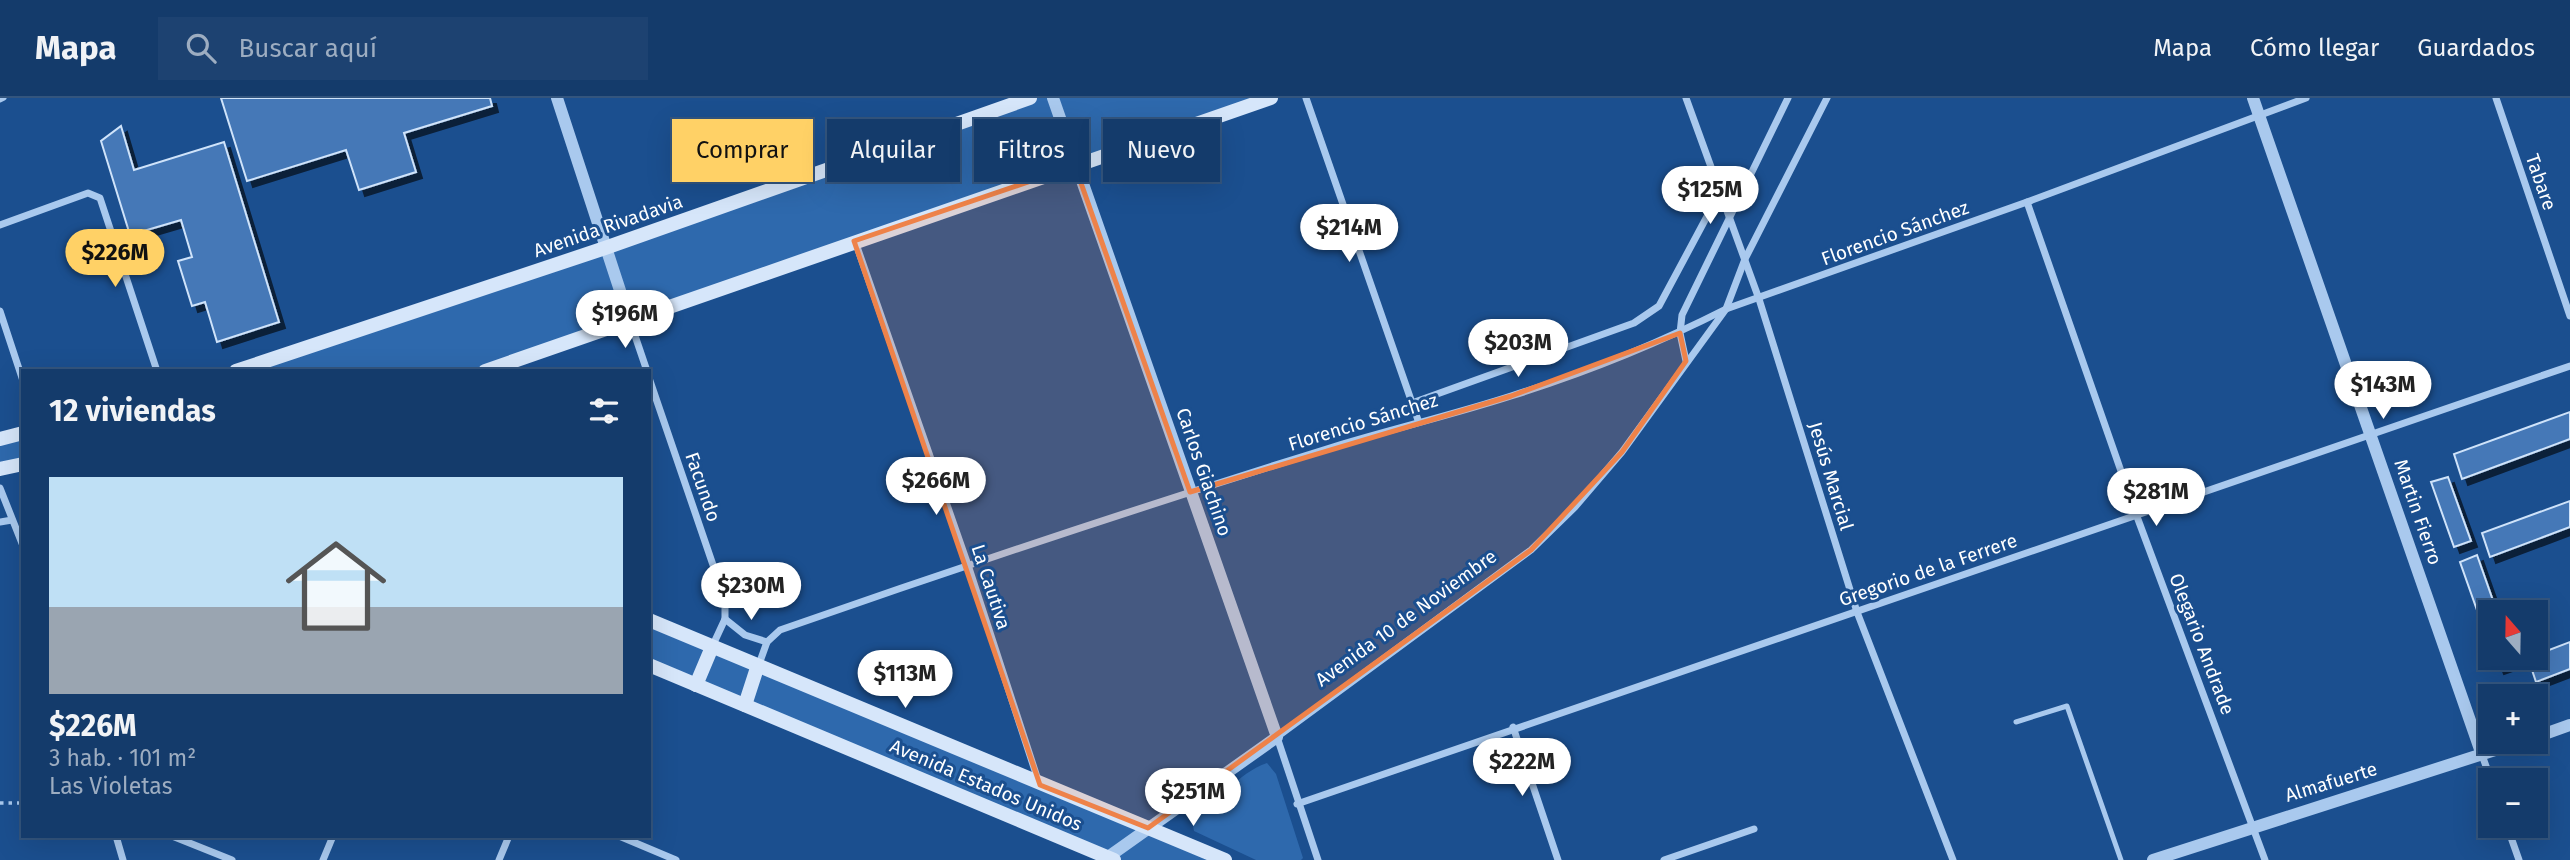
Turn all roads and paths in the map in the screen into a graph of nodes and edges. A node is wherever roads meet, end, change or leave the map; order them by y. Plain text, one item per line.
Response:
1 (557, 98) edge
2 (1030, 98) edge
3 (1053, 98) edge
4 (1271, 98) edge
5 (1306, 98) edge
6 (1686, 98) edge
7 (1788, 98) edge
8 (1827, 98) edge
9 (2253, 98) edge
10 (2306, 98) edge
11 (2496, 98) edge
12 (2258, 114) junction
13 (1060, 119) edge
14 (1089, 161) edge
15 (1028, 182) edge
16 (1081, 182) edge
17 (1719, 194) junction
18 (2027, 202) junction
19 (1729, 220) junction
20 (0, 225) edge
21 (854, 241) junction
22 (605, 248) junction
23 (1745, 259) junction
24 (1759, 299) junction
25 (1726, 309) junction
26 (0, 311) edge
27 (2570, 316) edge
28 (630, 321) junction
29 (1680, 333) junction
30 (1686, 361) junction
31 (2570, 366) edge
32 (156, 369) edge
33 (242, 369) edge
34 (491, 369) edge
35 (646, 369) edge
36 (21, 375) edge
37 (651, 384) edge
38 (1412, 403) junction
39 (1418, 420) junction
40 (21, 434) edge
41 (2371, 436) junction
42 (0, 439) edge
43 (21, 464) edge
44 (0, 469) edge
45 (0, 488) edge
46 (1190, 492) junction
47 (2136, 514) junction
48 (12, 520) junction
49 (0, 522) edge
50 (21, 540) edge
51 (968, 565) junction
52 (1857, 612) junction
53 (725, 619) junction
54 (651, 621) edge
55 (767, 642) junction
56 (712, 647) junction
57 (651, 666) edge
58 (757, 668) junction
59 (696, 685) junction
60 (744, 705) junction
61 (2016, 722) dead end
62 (2570, 724) edge
63 (1513, 727) junction
64 (2548, 732) edge
65 (1276, 737) junction
66 (2485, 754) edge
67 (2482, 755) junction
68 (2487, 768) edge
69 (1040, 785) junction
70 (0, 803) edge
71 (21, 803) edge
72 (1297, 804) junction
73 (2254, 825) junction
74 (1149, 828) junction
75 (1754, 829) dead end
76 (118, 838) edge
77 (177, 838) edge
78 (332, 838) edge
79 (508, 838) edge
80 (624, 838) edge
81 (2511, 838) edge
82 (1108, 859) edge
83 (123, 860) edge
84 (232, 860) edge
85 (323, 860) edge
86 (499, 860) edge
87 (676, 860) edge
88 (1225, 860) edge
89 (1318, 860) edge
90 (1558, 860) edge
91 (1664, 860) edge
92 (1953, 860) edge
93 (2121, 860) edge
94 (2153, 860) edge
95 (2265, 860) edge
96 (2519, 860) edge

1 - 22 street
2 - 22 main road, Avenida Rivadavia
3 - 13 street, Carlos Giachino
4 - 14 main road
5 - 38 street
6 - 17 street, Jesús Marcial
7 - 19 street
8 - 23 street, Avenida 10 de Noviembre
9 - 12 street, Martin Fierro
10 - 12 street, Florencio Sánchez
11 - 27 street, Tabare
12 - 18 street, Florencio Sánchez
12 - 41 street, Martin Fierro
15 - 21 main road
16 - 46 street, Carlos Giachino
17 - 19 street, Jesús Marcial
17 - 38 street
18 - 24 street, Florencio Sánchez
18 - 47 street, Olegario Andrade
19 - 23 street, Jesús Marcial
19 - 29 street
20 - 32 street
21 - 28 main road
21 - 51 street, La Cautiva
22 - 28 street
22 - 33 main road, Avenida Rivadavia
23 - 24 street, Jesús Marcial
23 - 25 street, Avenida 10 de Noviembre
24 - 25 street, Florencio Sánchez
24 - 52 street, Jesús Marcial
25 - 29 street, Florencio Sánchez
25 - 30 street, Avenida 10 de Noviembre
26 - 36 street
28 - 34 main road
28 - 35 street
29 - 30 street
29 - 39 street, Florencio Sánchez
30 - 65 street, Avenida 10 de Noviembre
31 - 41 street, Gregorio de la Ferrere
37 - 53 street, Facundo
38 - 39 street
39 - 46 street, Florencio Sánchez
40 - 42 main road
41 - 47 street, Gregorio de la Ferrere
41 - 67 street, Martin Fierro
43 - 44 main road
45 - 48 street
46 - 51 street, Florencio Sánchez
46 - 65 street, Carlos Giachino
47 - 52 street, Gregorio de la Ferrere
47 - 73 street, Olegario Andrade
48 - 49 street
48 - 50 street
51 - 55 street, Florencio Sánchez
51 - 69 street, La Cautiva
52 - 63 street, Gregorio de la Ferrere
52 - 92 street, Jesús Marcial
53 - 55 street
53 - 56 street
54 - 56 main road, Avenida Estados Unidos
55 - 58 street
56 - 58 main road, Avenida Estados Unidos
56 - 59 main road
57 - 59 main road, Avenida Estados Unidos
58 - 60 main road
58 - 69 main road, Avenida Estados Unidos
59 - 60 main road, Avenida Estados Unidos
60 - 82 main road, Avenida Estados Unidos
61 - 93 lane
62 - 64 street
63 - 72 street, Gregorio de la Ferrere
63 - 90 street
65 - 72 street, Carlos Giachino
65 - 74 street, Avenida 10 de Noviembre
66 - 67 street, Almafuerte
67 - 68 street, Martin Fierro
67 - 73 street, Almafuerte
69 - 74 main road, Avenida Estados Unidos
70 - 71 path
72 - 89 street, Carlos Giachino
73 - 94 street, Almafuerte
73 - 95 street, Olegario Andrade
74 - 82 street, Avenida 10 de Noviembre
74 - 88 main road, Avenida Estados Unidos
75 - 91 street
76 - 83 street
77 - 84 street
78 - 85 street
79 - 86 street
80 - 87 street
81 - 96 street

